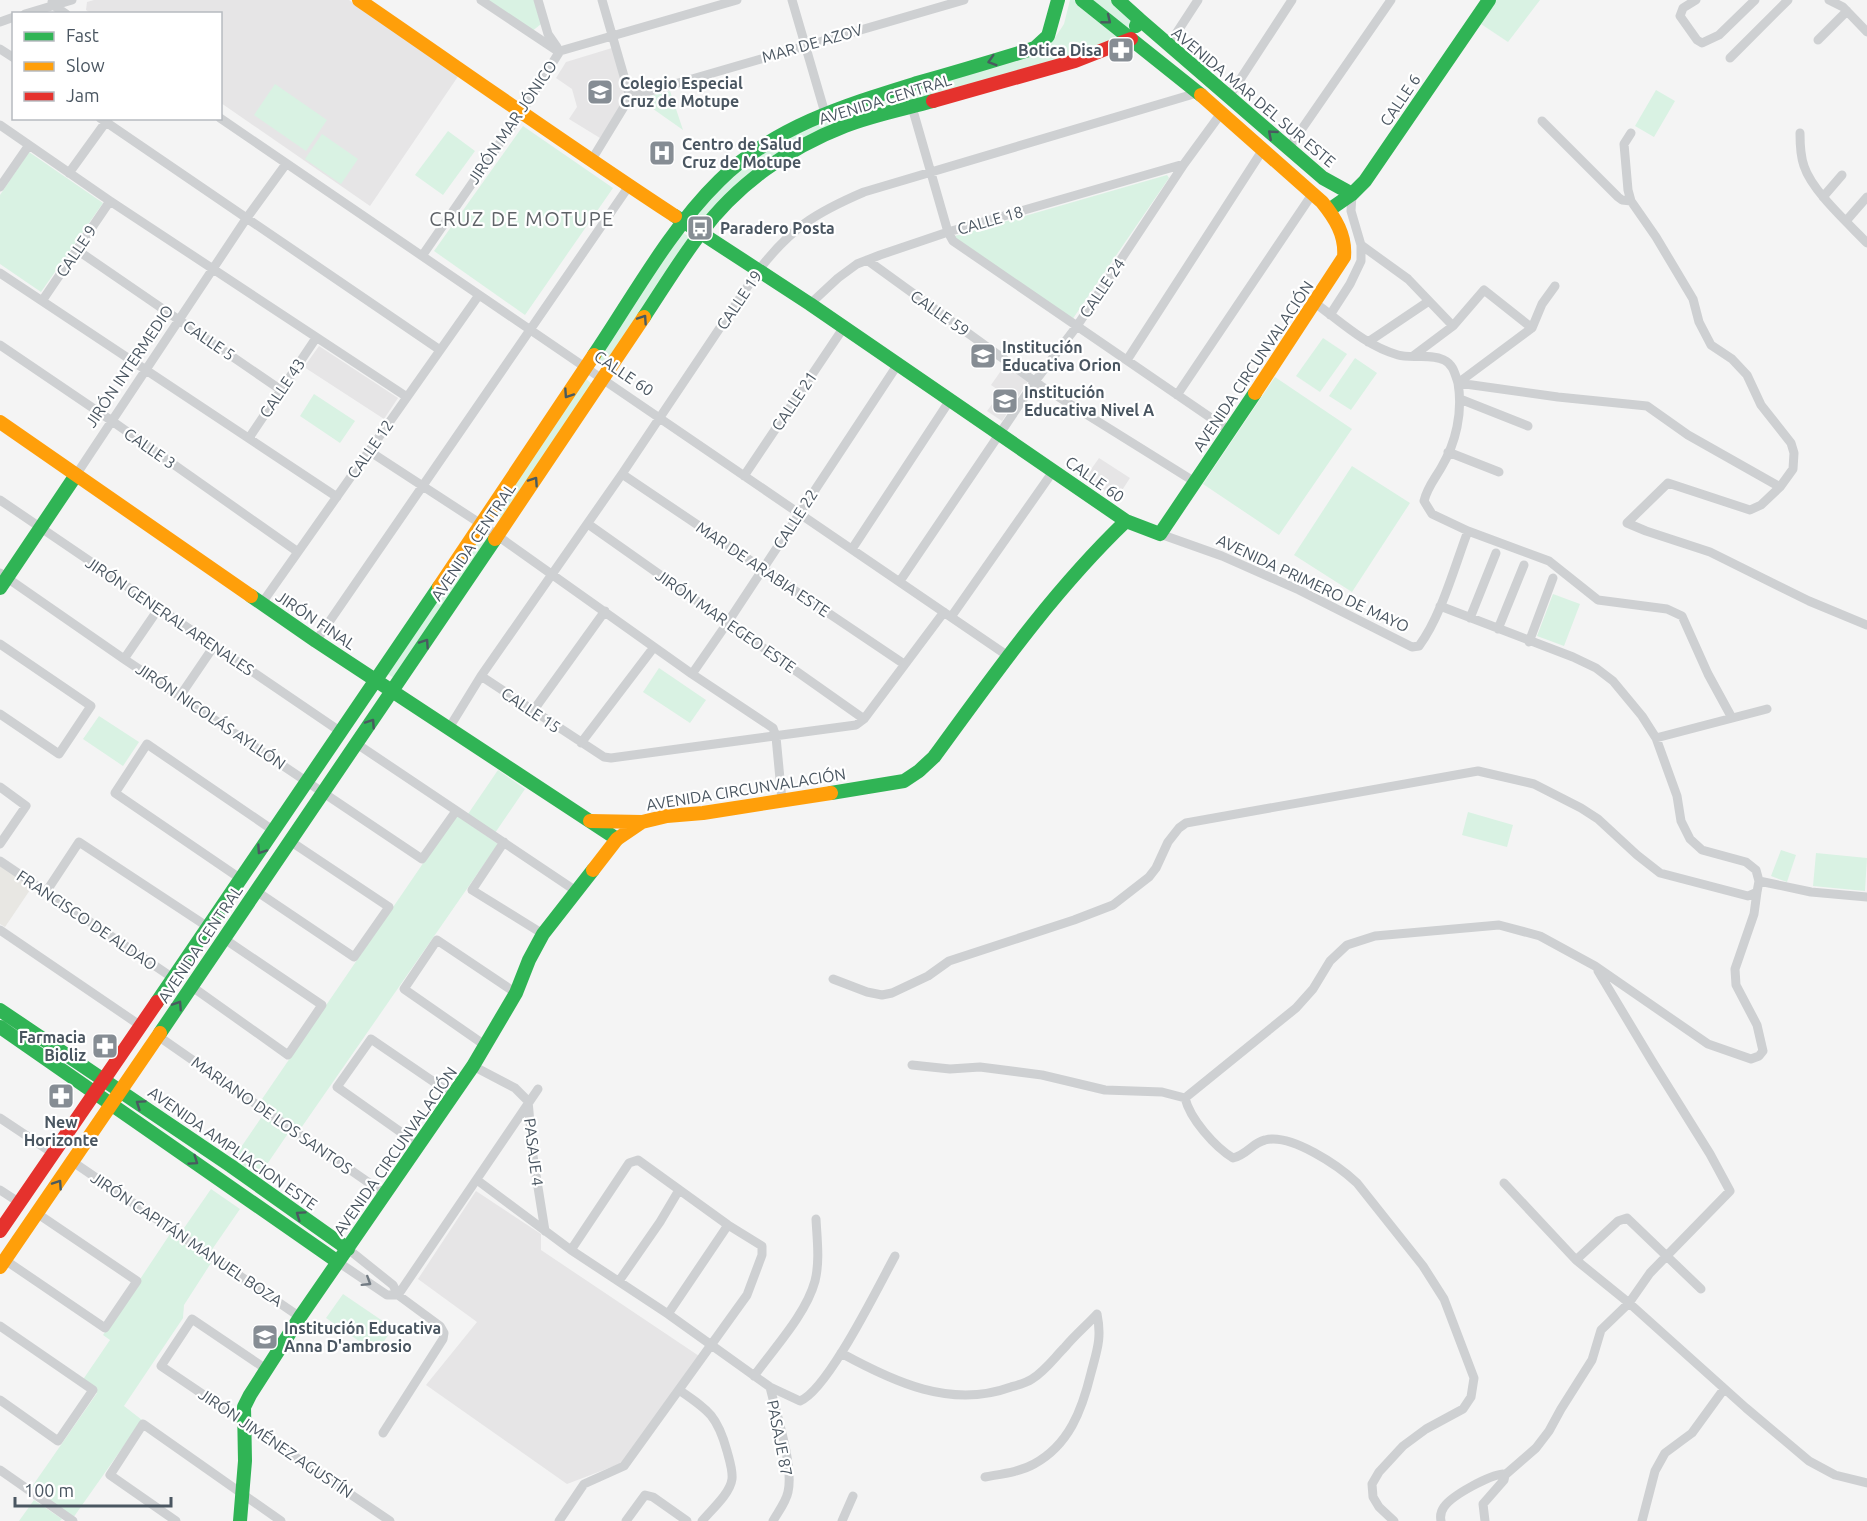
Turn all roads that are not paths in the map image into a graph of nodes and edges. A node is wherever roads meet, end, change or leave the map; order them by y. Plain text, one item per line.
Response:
1 (72, 0) edge
2 (359, 0) edge
3 (481, 0) edge
4 (538, 0) edge
5 (602, 0) edge
6 (738, 0) edge
7 (792, 0) edge
8 (964, 0) edge
9 (1058, 0) edge
10 (1082, 0) edge
11 (1118, 0) edge
12 (1198, 0) edge
13 (1292, 0) edge
14 (1391, 0) edge
15 (1489, 0) edge
16 (1696, 0) edge
17 (1755, 0) edge
18 (1788, 0) edge
19 (1829, 0) edge
20 (53, 2) edge
21 (1846, 6) edge
22 (30, 12) edge
23 (1139, 20) junction
24 (1867, 32) edge
25 (613, 35) junction
26 (1131, 39) junction
27 (1818, 40) dead end
28 (804, 45) junction
29 (1168, 46) junction
30 (560, 51) junction
31 (1730, 58) dead end
32 (1197, 93) junction
33 (630, 97) junction
34 (1228, 98) junction
35 (912, 107) junction
36 (522, 111) junction
37 (1222, 112) junction
38 (825, 113) junction
39 (222, 119) edge
40 (104, 120) edge
41 (1542, 121) dead end
42 (0, 125) edge
43 (1631, 133) dead end
44 (1800, 133) dead end
45 (29, 145) junction
46 (1288, 149) junction
47 (1262, 151) junction
48 (591, 161) junction
49 (286, 164) junction
50 (1184, 164) junction
51 (930, 171) junction
52 (69, 173) junction
53 (1842, 175) dead end
54 (629, 186) junction
55 (0, 187) edge
56 (1313, 193) junction
57 (1352, 194) junction
58 (1823, 197) junction
59 (1867, 197) edge
60 (110, 201) junction
61 (1631, 201) junction
62 (1329, 210) junction
63 (246, 219) junction
64 (1846, 221) junction
65 (683, 222) junction
66 (948, 232) junction
67 (700, 233) junction
68 (1867, 243) edge
69 (1361, 245) junction
70 (76, 250) junction
71 (422, 256) junction
72 (867, 260) junction
73 (214, 269) junction
74 (758, 271) junction
75 (0, 275) edge
76 (1555, 286) dead end
77 (479, 295) junction
78 (42, 301) junction
79 (1429, 301) junction
80 (1315, 303) junction
81 (810, 304) junction
82 (1330, 315) junction
83 (180, 320) junction
84 (1077, 326) junction
85 (1453, 326) junction
86 (844, 327) junction
87 (1532, 328) junction
88 (530, 330) junction
89 (316, 338) junction
90 (1368, 342) junction
91 (0, 345) edge
92 (440, 350) junction
93 (1413, 356) junction
94 (1127, 360) junction
95 (898, 364) junction
96 (586, 367) junction
97 (147, 370) junction
98 (603, 380) junction
99 (1036, 380) junction
100 (1458, 383) junction
101 (282, 390) junction
102 (1176, 395) junction
103 (407, 398) junction
104 (1460, 399) junction
105 (950, 400) junction
106 (659, 417) junction
107 (112, 421) junction
108 (0, 422) edge
109 (1528, 426) dead end
110 (1230, 431) junction
111 (1001, 433) junction
112 (249, 438) junction
113 (369, 451) junction
114 (1448, 452) junction
115 (1054, 470) junction
116 (1498, 472) dead end
117 (622, 474) junction
118 (76, 475) junction
119 (744, 476) junction
120 (1195, 482) junction
121 (422, 486) junction
122 (1780, 487) junction
123 (337, 497) junction
124 (0, 500) edge
125 (799, 513) junction
126 (1126, 521) junction
127 (481, 524) junction
128 (588, 524) junction
129 (41, 528) junction
130 (1468, 531) junction
131 (1160, 534) junction
132 (496, 537) junction
133 (852, 549) junction
134 (298, 552) junction
135 (1497, 553) dead end
136 (1524, 565) dead end
137 (763, 569) junction
138 (553, 574) junction
139 (1553, 578) dead end
140 (2, 580) edge
141 (900, 581) junction
142 (262, 603) junction
143 (1440, 606) junction
144 (159, 608) junction
145 (605, 612) junction
146 (947, 614) junction
147 (1470, 618) junction
148 (729, 622) junction
149 (1867, 625) edge
150 (1497, 629) junction
151 (316, 640) junction
152 (1529, 642) junction
153 (0, 644) edge
154 (214, 646) junction
155 (654, 646) junction
156 (1008, 656) junction
157 (124, 659) junction
158 (904, 664) junction
159 (692, 674) junction
160 (481, 676) junction
161 (376, 681) junction
162 (393, 692) junction
163 (180, 696) junction
164 (1767, 709) dead end
165 (533, 711) junction
166 (0, 714) edge
167 (864, 718) junction
168 (1732, 718) junction
169 (449, 728) junction
170 (341, 732) junction
171 (776, 737) junction
172 (1656, 738) junction
173 (581, 743) junction
174 (357, 744) junction
175 (308, 781) junction
176 (0, 788) edge
177 (324, 792) junction
178 (782, 800) junction
179 (456, 811) junction
180 (590, 821) junction
181 (642, 822) junction
182 (274, 831) junction
183 (617, 839) junction
184 (290, 841) junction
185 (504, 842) junction
186 (0, 844) edge
187 (0, 861) edge
188 (241, 879) junction
189 (1759, 881) junction
190 (256, 891) junction
191 (576, 891) junction
192 (46, 892) junction
193 (1757, 892) junction
194 (1867, 897) edge
195 (208, 927) junction
196 (0, 930) edge
197 (543, 934) junction
198 (224, 938) junction
199 (1595, 966) junction
200 (173, 978) junction
201 (833, 979) dead end
202 (191, 986) junction
203 (516, 993) junction
204 (0, 1010) edge
205 (141, 1026) junction
206 (0, 1027) edge
207 (158, 1036) junction
208 (486, 1046) junction
209 (912, 1065) dead end
210 (473, 1066) junction
211 (100, 1086) junction
212 (538, 1089) dead end
213 (120, 1090) junction
214 (453, 1095) junction
215 (1185, 1098) junction
216 (528, 1101) junction
217 (112, 1104) junction
218 (0, 1118) edge
219 (419, 1145) junction
220 (54, 1154) junction
221 (73, 1162) junction
222 (477, 1180) junction
223 (1504, 1183) dead end
224 (0, 1190) edge
225 (679, 1190) junction
226 (385, 1194) junction
227 (20, 1203) junction
228 (38, 1214) junction
229 (816, 1219) dead end
230 (728, 1225) junction
231 (0, 1231) edge
232 (545, 1231) junction
233 (348, 1249) junction
234 (571, 1250) junction
235 (895, 1256) dead end
236 (1667, 1256) junction
237 (1576, 1260) junction
238 (338, 1262) junction
239 (2, 1263) edge
240 (619, 1281) junction
241 (1701, 1289) dead end
242 (398, 1295) junction
243 (1629, 1303) junction
244 (668, 1314) junction
245 (300, 1317) junction
246 (0, 1326) edge
247 (711, 1345) junction
248 (842, 1353) junction
249 (266, 1370) junction
250 (754, 1376) junction
251 (770, 1387) junction
252 (1725, 1389) junction
253 (679, 1390) junction
254 (0, 1400) edge
255 (243, 1421) junction
256 (383, 1433) dead end
257 (0, 1470) edge
258 (1505, 1475) junction
259 (985, 1477) dead end
260 (1867, 1483) edge
261 (242, 1494) junction
262 (854, 1496) dead end
263 (73, 1521) edge
264 (177, 1521) edge
265 (240, 1521) edge
266 (281, 1521) edge
267 (390, 1521) edge
268 (559, 1521) edge
269 (626, 1521) edge
270 (687, 1521) edge
271 (702, 1521) edge
272 (773, 1521) edge
273 (842, 1521) edge
274 (1394, 1521) edge
275 (1441, 1521) edge
276 (1485, 1521) edge
277 (1642, 1521) edge

1 - 20 street
2 - 36 street, CALLE 60
3 - 30 street
4 - 30 street
5 - 25 street
6 - 25 street, JIRÓN MAR JÓNICO
7 - 28 street
8 - 28 street, MAR DE AZOV
9 -> 38 street, AVENIDA CENTRAL
10 -> 26 street, AVENIDA MAR DEL SUR ESTE
11 - 23 street, AVENIDA MAR DEL SUR ESTE
12 - 29 street
13 - 34 street
14 - 46 street
15 - 57 street, CALLE 6
16 - 17 street
18 - 31 street
19 - 21 street
20 - 22 street
21 - 24 street
21 - 27 street
23 - 26 street
23 - 29 street, AVENIDA MAR DEL SUR ESTE
25 - 30 street, JIRÓN MAR JÓNICO
25 - 33 street
26 - 32 street, AVENIDA MAR DEL SUR ESTE
26 - 35 street, AVENIDA CENTRAL
28 - 33 street, MAR DE AZOV
28 - 38 street
29 - 34 street, AVENIDA MAR DEL SUR ESTE
30 - 36 street, JIRÓN MAR JÓNICO
32 - 37 street, AVENIDA MAR DEL SUR ESTE
32 - 51 street, CALLE 19
33 - 48 street
46 -> 34 street, AVENIDA MAR DEL SUR ESTE
35 - 51 street
35 - 67 street, AVENIDA CENTRAL
36 - 48 street, CALLE 60
36 - 71 street, JIRÓN MAR JÓNICO
37 - 47 street, AVENIDA MAR DEL SUR ESTE
37 - 50 street, CALLE 24
38 - 65 street, AVENIDA CENTRAL
39 - 49 street, CALLE 60
40 - 52 street
40 - 63 street
41 - 61 street
42 - 45 street
43 - 61 street
44 - 58 street
45 - 52 street
45 - 55 street
46 - 57 street, AVENIDA MAR DEL SUR ESTE
47 - 56 street, AVENIDA MAR DEL SUR ESTE
47 - 94 street
48 - 54 street, CALLE 60
49 - 63 street, JIRÓN INTERMEDIO
49 - 71 street, CALLE 60
50 - 66 street, CALLE 18
50 - 84 street, CALLE 24
51 - 66 street
51 - 74 street, CALLE 19
52 - 60 street
53 - 58 street
54 - 65 street, CALLE 60
54 - 88 street
56 - 62 street, AVENIDA MAR DEL SUR ESTE
56 - 102 street
57 - 62 street, CALLE 6
57 - 69 street
58 - 64 street
59 - 64 street
60 - 70 street, CALLE 9
60 - 73 street
61 - 122 street
62 - 80 street, AVENIDA CIRCUNVALACIÓN
63 - 73 street, JIRÓN INTERMEDIO
63 - 92 street
64 - 68 street
65 - 67 street, CALLE 60
65 - 96 street, AVENIDA CENTRAL
66 - 72 street, CALLE 18
66 - 84 street
67 - 74 street, CALLE 60
98 -> 67 street, AVENIDA CENTRAL
69 - 79 street
69 - 82 street
70 - 78 street, CALLE 9
70 - 83 street, CALLE 5
71 - 77 street, CALLE 60
72 - 81 street, CALLE 18
72 - 99 street, CALLE 59
73 - 83 street, JIRÓN INTERMEDIO
73 - 89 street
74 - 81 street, CALLE 60
74 - 106 street, CALLE 19
75 - 78 street
76 - 87 street
77 - 88 street, CALLE 60
77 - 92 street, CALLE 12
78 - 97 street
79 - 85 street
79 - 90 street
80 - 82 street
80 - 110 street, AVENIDA CIRCUNVALACIÓN
81 - 86 street, CALLE 60
82 - 90 street
83 - 97 street, JIRÓN INTERMEDIO
83 - 101 street, CALLE 5
84 - 94 street
84 - 99 street, CALLE 24
85 - 87 street
85 - 93 street
86 - 95 street, CALLE 60
86 - 119 street, CALLE 21
87 - 100 street
88 - 96 street, CALLE 60
88 - 121 street
89 - 101 street, CALLE 43
89 - 103 street
90 - 93 street
91 - 107 street, CALLE 3
92 - 103 street, CALLE 12
93 - 100 street
94 - 102 street
95 - 105 street, CALLE 60
95 - 125 street, CALLE 22
96 - 98 street, CALLE 60
96 -> 127 street, AVENIDA CENTRAL
97 - 107 street, JIRÓN INTERMEDIO
97 - 112 street
98 - 106 street, CALLE 60
132 -> 98 street, AVENIDA CENTRAL
99 - 111 street, CALLE 24
99 - 120 street, CALLE 59
100 - 104 street
100 - 122 street
101 - 112 street, CALLE 43
102 - 110 street
103 - 113 street, CALLE 12
104 - 109 street
104 - 114 street
105 - 111 street, CALLE 60
105 - 133 street
106 - 117 street, CALLE 19
106 - 119 street, CALLE 60
107 - 118 street, JIRÓN INTERMEDIO
107 - 134 street, CALLE 3
108 - 118 street, JIRÓN FINAL
110 - 120 street, AVENIDA CIRCUNVALACIÓN
111 - 115 street, CALLE 60
111 - 141 street, CALLE 24
112 - 123 street
113 - 121 street
113 - 123 street, CALLE 12
114 - 116 street
114 - 130 street
115 - 126 street, CALLE 60
115 - 146 street
117 - 128 street, CALLE 19
117 - 137 street, MAR DE ARABIA ESTE
118 - 129 street, JIRÓN INTERMEDIO
118 - 142 street, JIRÓN FINAL
119 - 125 street, CALLE 60
120 - 131 street, AVENIDA CIRCUNVALACIÓN
121 - 127 street
121 - 151 street
122 - 149 street
123 - 134 street, CALLE 12
124 - 129 street, JIRÓN GENERAL ARENALES
125 - 133 street, CALLE 60
125 - 137 street, CALLE 22
126 - 131 street, AVENIDA PRIMERO DE MAYO
126 - 156 street, AVENIDA CIRCUNVALACIÓN
127 - 132 street
127 - 161 street, AVENIDA CENTRAL
128 - 138 street, CALLE 19
128 - 148 street, JIRÓN MAR EGEO ESTE
129 - 140 street, JIRÓN INTERMEDIO
129 - 144 street, JIRÓN GENERAL ARENALES
130 - 143 street
130 - 168 street
131 - 143 street, AVENIDA PRIMERO DE MAYO
132 - 138 street
162 -> 132 street, AVENIDA CENTRAL
133 - 141 street, CALLE 60
134 - 142 street, CALLE 12
135 - 147 street
136 - 150 street
137 - 148 street, CALLE 22
137 - 158 street, MAR DE ARABIA ESTE
138 - 145 street
138 - 160 street, CALLE 19
139 - 152 street
140 - 157 street, JIRÓN NICOLÁS AYLLÓN
141 - 146 street, CALLE 60
142 - 151 street, JIRÓN FINAL
143 - 147 street
144 - 154 street, JIRÓN GENERAL ARENALES
144 - 157 street
145 - 155 street
145 - 165 street
146 - 156 street, CALLE 60
146 - 158 street
147 - 150 street
148 - 159 street, CALLE 22
148 - 167 street, JIRÓN MAR EGEO ESTE
150 - 152 street
151 - 161 street, JIRÓN FINAL
152 - 172 street
153 - 166 street
154 - 163 street
154 - 170 street, JIRÓN GENERAL ARENALES
155 - 159 street
155 - 173 street
156 - 178 street, AVENIDA CIRCUNVALACIÓN
157 - 163 street, JIRÓN NICOLÁS AYLLÓN
158 - 167 street
159 - 171 street
160 - 165 street, CALLE 15
160 - 169 street, CALLE 19
161 - 162 street, JIRÓN FINAL
161 - 170 street, AVENIDA CENTRAL
162 - 169 street, JIRÓN FINAL
174 -> 162 street, AVENIDA CENTRAL
163 - 175 street, JIRÓN NICOLÁS AYLLÓN
164 - 168 street
165 - 173 street, CALLE 15
167 - 171 street, CALLE 15
168 - 172 street
169 - 180 street, JIRÓN FINAL
170 - 175 street, AVENIDA CENTRAL
171 - 173 street, CALLE 15
171 - 178 street
172 - 189 street
174 - 177 street, AVENIDA CENTRAL
174 - 179 street
175 - 177 street, JIRÓN NICOLÁS AYLLÓN
175 - 182 street, AVENIDA CENTRAL
176 - 186 street
177 - 179 street, JIRÓN NICOLÁS AYLLÓN
177 - 184 street, AVENIDA CENTRAL
178 - 181 street, AVENIDA CIRCUNVALACIÓN
179 - 185 street
180 - 181 street
180 - 183 street, JIRÓN FINAL
181 - 183 street, AVENIDA CIRCUNVALACIÓN
182 -> 188 street, AVENIDA CENTRAL
182 - 188 street
183 - 191 street, AVENIDA CIRCUNVALACIÓN
184 - 190 street, AVENIDA CENTRAL
184 - 190 street
185 - 191 street
185 - 197 street
187 - 192 street, FRANCISCO DE ALDAO
188 - 195 street, AVENIDA CENTRAL
189 - 193 street
189 - 194 street
190 - 198 street, AVENIDA CENTRAL
191 - 197 street, AVENIDA CIRCUNVALACIÓN
192 - 195 street
192 - 200 street, FRANCISCO DE ALDAO
193 - 199 street
193 - 201 street
195 - 200 street, AVENIDA CENTRAL
196 - 205 street
197 - 203 street, AVENIDA CIRCUNVALACIÓN
198 - 202 street, AVENIDA CENTRAL
198 - 202 street
199 - 215 street
199 - 236 street
200 - 205 street, AVENIDA CENTRAL
207 -> 202 street, AVENIDA CENTRAL
203 - 208 street, AVENIDA CIRCUNVALACIÓN
203 - 208 street
204 - 211 street, AVENIDA AMPLIACION ESTE
205 - 211 street, AVENIDA CENTRAL
206 - 211 street, AVENIDA AMPLIACION ESTE
207 - 213 street, AVENIDA CENTRAL
207 - 226 street, MARIANO DE LOS SANTOS
208 - 210 street, AVENIDA CIRCUNVALACIÓN
209 - 215 street
210 - 214 street, AVENIDA CIRCUNVALACIÓN
210 - 216 street, PASAJE 4
211 - 213 street, AVENIDA AMPLIACION ESTE
211 - 217 street, AVENIDA AMPLIACION ESTE
211 - 220 street, AVENIDA CENTRAL
212 - 216 street
213 - 217 street, AVENIDA CENTRAL
233 -> 213 street, AVENIDA AMPLIACION ESTE
214 - 219 street, AVENIDA CIRCUNVALACIÓN
214 - 219 street
215 - 274 street
216 - 222 street
216 - 232 street, PASAJE 4
217 - 221 street, AVENIDA CENTRAL
217 -> 238 street, AVENIDA AMPLIACION ESTE
218 - 220 street
219 - 226 street, AVENIDA CIRCUNVALACIÓN
220 - 227 street, AVENIDA CENTRAL
228 -> 221 street, AVENIDA CENTRAL
221 - 245 street, JIRÓN CAPITÁN MANUEL BOZA
222 - 232 street
222 - 242 street
223 - 237 street
224 - 227 street
225 - 230 street
225 - 234 street
225 - 240 street
226 - 233 street, AVENIDA CIRCUNVALACIÓN
227 - 231 street, AVENIDA CENTRAL
228 - 239 street, AVENIDA CENTRAL
228 - 239 street
229 - 250 street
230 - 244 street
230 - 247 street
232 - 234 street
233 - 238 street, AVENIDA CIRCUNVALACIÓN
233 - 242 street, AVENIDA AMPLIACION ESTE
234 - 240 street
235 - 248 street
236 - 237 street
236 - 241 street
236 - 243 street
237 - 243 street
238 -> 242 street, AVENIDA AMPLIACION ESTE
238 - 245 street, AVENIDA CIRCUNVALACIÓN
240 - 244 street
242 - 256 street
243 - 252 street
243 - 258 street
244 - 247 street
245 - 249 street, AVENIDA CIRCUNVALACIÓN
246 - 254 street
247 - 250 street
247 - 253 street
248 - 251 street
248 - 259 street
249 - 255 street, AVENIDA CIRCUNVALACIÓN
249 - 255 street, JIRÓN JIMÉNEZ AGUSTÍN
250 - 251 street
251 - 272 street, PASAJE 87
252 - 260 street
252 - 277 street
253 - 268 street
253 - 271 street
255 - 261 street, AVENIDA CIRCUNVALACIÓN
255 - 267 street, JIRÓN JIMÉNEZ AGUSTÍN
257 - 263 street
258 - 275 street
258 - 276 street
261 - 264 street
261 - 265 street, AVENIDA CIRCUNVALACIÓN
261 - 266 street
262 - 273 street
269 - 270 street

